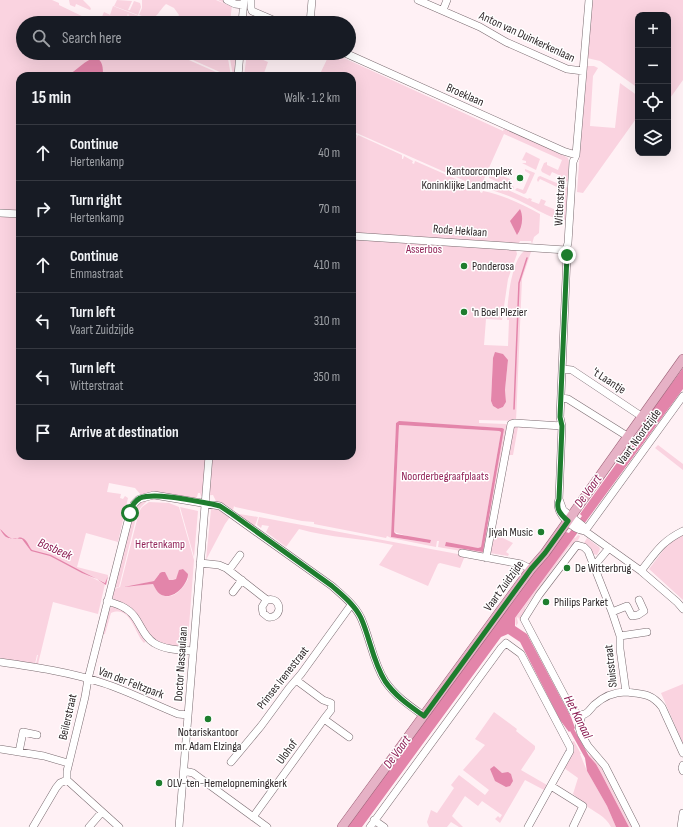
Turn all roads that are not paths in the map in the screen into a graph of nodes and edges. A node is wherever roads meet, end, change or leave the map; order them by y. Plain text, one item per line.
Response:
1 (227, 0) edge
2 (251, 0) edge
3 (312, 0) edge
4 (418, 0) edge
5 (447, 0) edge
6 (589, 0) edge
7 (244, 2) edge
8 (443, 10) junction
9 (243, 16) edge
10 (264, 16) edge
11 (311, 16) edge
12 (356, 58) edge
13 (239, 60) edge
14 (583, 71) junction
15 (238, 72) edge
16 (576, 155) junction
17 (0, 213) edge
18 (16, 214) edge
19 (356, 236) edge
20 (566, 250) junction
21 (683, 359) edge
22 (563, 369) junction
23 (683, 396) edge
24 (562, 398) junction
25 (639, 414) junction
26 (562, 426) junction
27 (627, 436) junction
28 (209, 460) edge
29 (205, 503) junction
30 (577, 525) junction
31 (683, 531) edge
32 (609, 548) junction
33 (462, 553) dead end
34 (240, 555) dead end
35 (486, 558) junction
36 (200, 563) junction
37 (594, 566) junction
38 (531, 569) junction
39 (229, 570) junction
40 (641, 571) junction
41 (242, 580) junction
42 (232, 592) dead end
43 (267, 600) dead end
44 (639, 600) dead end
45 (107, 601) junction
46 (351, 605) junction
47 (683, 609) edge
48 (612, 612) junction
49 (647, 632) dead end
50 (620, 636) junction
51 (193, 651) junction
52 (0, 662) edge
53 (88, 679) junction
54 (296, 680) junction
55 (626, 692) junction
56 (188, 715) junction
57 (582, 715) junction
58 (424, 716) junction
59 (324, 719) junction
60 (37, 735) dead end
61 (349, 737) dead end
62 (0, 749) edge
63 (19, 752) junction
64 (683, 754) edge
65 (231, 762) dead end
66 (68, 763) junction
67 (683, 765) edge
68 (184, 771) junction
69 (683, 771) edge
70 (67, 780) junction
71 (551, 786) junction
72 (102, 812) junction
73 (683, 813) edge
74 (253, 817) junction
75 (374, 820) junction
76 (33, 827) edge
77 (89, 827) edge
78 (118, 827) edge
79 (179, 827) edge
80 (267, 827) edge
81 (342, 827) edge
82 (370, 827) edge
83 (384, 827) edge
84 (528, 827) edge
85 (573, 827) edge
86 (636, 827) edge
87 (681, 827) edge

1 - 7 street
2 - 10 street
3 - 11 street
4 - 8 street, Anton van Duinkerkenlaan
5 - 8 street
6 - 14 street, Witterstraat
7 - 9 street
8 - 14 street, Anton van Duinkerkenlaan
12 - 16 street, Broeklaan
13 - 15 street
14 - 16 street, Witterstraat
16 - 20 street, Witterstraat
17 - 18 street
19 - 20 street, Rode Heklaan
20 - 22 street, Witterstraat
21 - 25 main road, Vaart Zuidzijde
22 - 24 street, Witterstraat
22 - 25 street, 't Laantje
23 - 30 street, Vaart Noordzijde
24 - 26 street, Witterstraat
24 - 27 street
25 - 27 main road, Vaart Zuidzijde
26 - 30 street, Witterstraat
26 - 35 street
27 - 30 main road, Vaart Zuidzijde
28 - 29 street, Doctor Nassaulaan
29 - 36 street, Doctor Nassaulaan
29 - 45 street
29 - 46 street
30 - 32 street
30 - 38 main road, Vaart Zuidzijde
31 - 40 street
32 - 37 street
32 - 40 street
33 - 35 street
34 - 39 street
35 - 38 street
36 - 39 street
36 - 51 street, Doctor Nassaulaan
37 - 48 street, Sluisstraat
37 - 57 street
38 - 58 main road, Vaart Zuidzijde
39 - 41 street
40 - 47 street
41 - 42 street
41 - 43 street
44 - 48 street
45 - 51 street
45 - 53 street
46 - 54 street, Prinses Irenestraat
46 - 58 street
48 - 50 street, Sluisstraat
49 - 50 street, Sluisstraat
50 - 55 street, Sluisstraat
51 - 56 street, Doctor Nassaulaan
52 - 53 street
53 - 56 street, Van der Feltzpark
53 - 66 street, Beilerstraat
54 - 59 street, Ulohof
54 - 65 street, Prinses Irenestraat
55 - 57 street, Sluisstraat
55 - 64 street
56 - 68 street, Doctor Nassaulaan
57 - 86 street
58 - 81 main road, Vaart Zuidzijde
59 - 61 street
59 - 74 street, Ulohof
60 - 63 street
62 - 63 street
63 - 66 street
66 - 70 street, Beilerstraat
67 - 69 street
68 - 74 street
68 - 79 street, Doctor Nassaulaan
70 - 72 street
70 - 76 street
71 - 75 street
71 - 84 street
71 - 85 street
72 - 77 street
72 - 78 street
73 - 87 street
74 - 80 street
75 - 82 street
75 - 83 street

